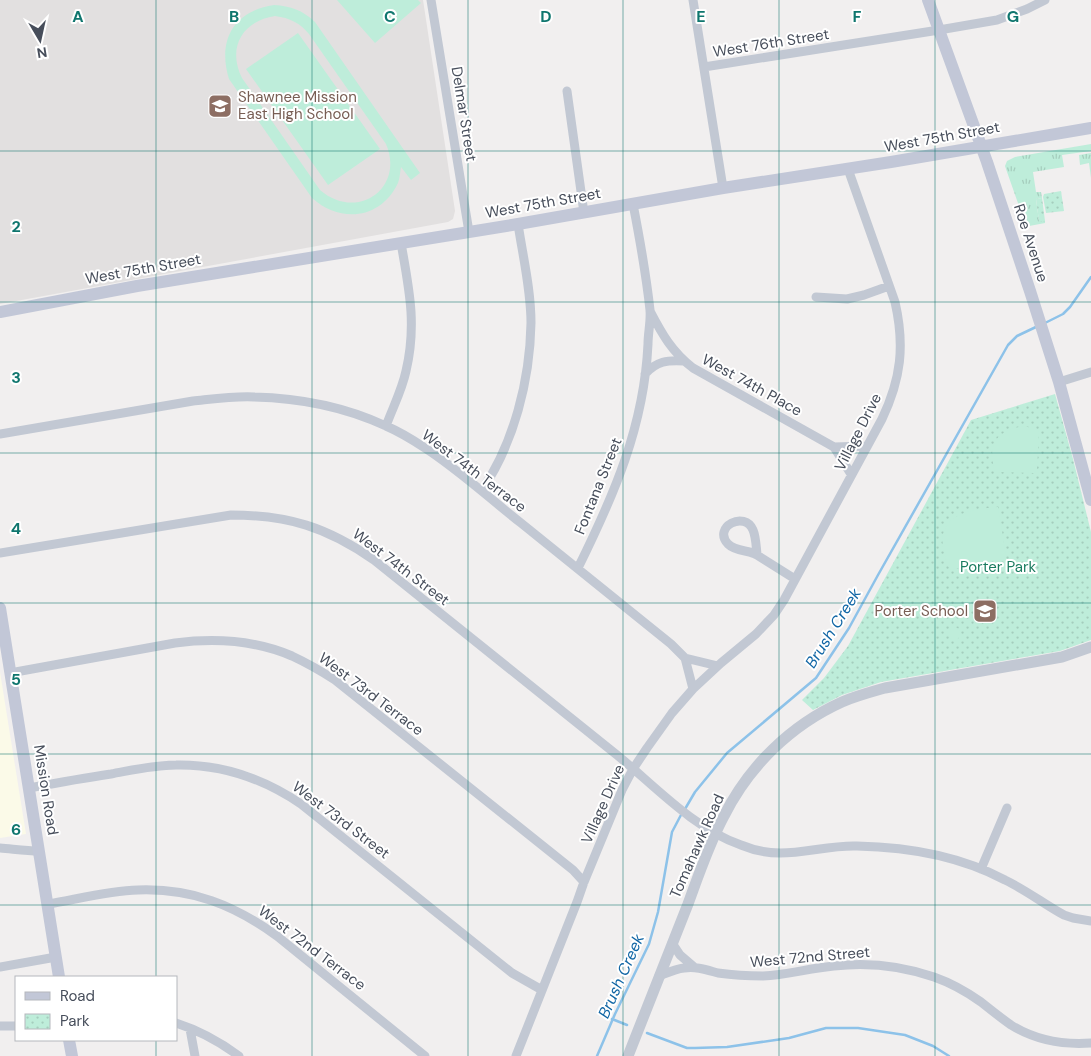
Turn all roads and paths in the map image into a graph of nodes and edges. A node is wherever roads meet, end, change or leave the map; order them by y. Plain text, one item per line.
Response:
1 (431, 0) edge
2 (693, 0) edge
3 (928, 0) edge
4 (1045, 0) edge
5 (939, 30) junction
6 (704, 67) junction
7 (567, 91) dead end
8 (1091, 128) edge
9 (982, 147) junction
10 (848, 169) junction
11 (723, 188) junction
12 (633, 204) junction
13 (584, 213) junction
14 (518, 224) junction
15 (469, 232) junction
16 (401, 243) junction
17 (889, 286) junction
18 (816, 297) dead end
19 (650, 311) junction
20 (0, 312) edge
21 (684, 361) junction
22 (1091, 372) edge
23 (645, 374) junction
24 (1059, 382) junction
25 (386, 426) junction
26 (0, 434) edge
27 (867, 446) junction
28 (834, 447) junction
29 (852, 474) junction
30 (482, 490) junction
31 (1091, 500) edge
32 (0, 553) edge
33 (757, 554) dead end
34 (578, 568) junction
35 (795, 579) junction
36 (0, 608) edge
37 (1091, 647) edge
38 (4, 654) edge
39 (685, 658) junction
40 (718, 666) junction
41 (10, 673) junction
42 (694, 689) junction
43 (633, 770) junction
44 (29, 788) junction
45 (1006, 808) dead end
46 (716, 834) junction
47 (0, 848) edge
48 (39, 850) junction
49 (981, 869) junction
50 (584, 882) junction
51 (48, 904) junction
52 (1091, 921) edge
53 (672, 944) junction
54 (56, 957) junction
55 (0, 967) edge
56 (694, 968) junction
57 (59, 976) edge
58 (659, 976) junction
59 (542, 990) junction
60 (178, 1024) edge
61 (0, 1026) edge
62 (15, 1026) edge
63 (190, 1028) junction
64 (69, 1041) edge
65 (1091, 1043) edge
66 (72, 1056) edge
67 (195, 1056) edge
68 (238, 1056) edge
69 (425, 1056) edge
70 (516, 1056) edge
71 (628, 1056) edge

1 - 15 street, Delmar Street
2 - 6 street
3 - 5 main road, Roe Avenue
4 - 5 street, West 76th Street
5 - 6 street, West 76th Street
5 - 9 main road, Roe Avenue
6 - 11 street
7 - 13 street
8 - 9 main road, West 75th Street
9 - 10 main road, West 75th Street
9 - 24 main road, Roe Avenue
10 - 11 main road, West 75th Street
10 - 17 street, Village Drive
11 - 12 main road, West 75th Street
12 - 13 main road, West 75th Street
12 - 19 street, Fontana Street
13 - 14 main road, West 75th Street
14 - 15 main road, West 75th Street
14 - 30 street
15 - 16 main road, West 75th Street
16 - 20 main road, West 75th Street
16 - 25 street
17 - 18 street
17 - 27 street, Village Drive
19 - 21 street, West 74th Place
19 - 23 street, Fontana Street
21 - 23 street
21 - 28 street, West 74th Place
22 - 24 street
23 - 34 street, Fontana Street
24 - 31 main road, Roe Avenue
25 - 26 street, West 74th Terrace
25 - 30 street, West 74th Terrace
27 - 28 street
27 - 29 street, Village Drive
28 - 29 street, West 74th Place
29 - 35 street, Village Drive
30 - 34 street, West 74th Terrace
32 - 43 street, West 74th Street
33 - 35 street
34 - 39 street, West 74th Terrace
35 - 40 street, Village Drive
36 - 38 main road, Mission Road
37 - 46 street, Tomahawk Road
38 - 41 main road, Mission Road
39 - 40 street
39 - 42 street
40 - 42 street, Village Drive
41 - 44 main road, Mission Road
41 - 50 street, West 73rd Terrace
42 - 43 street, Village Drive
43 - 46 street, West 74th Street
43 - 50 street, Village Drive
44 - 48 main road, Mission Road
44 - 59 street, West 73rd Street
45 - 49 street
46 - 49 street
46 - 53 street, Tomahawk Road
47 - 48 street
48 - 51 main road, Mission Road
49 - 52 street
50 - 59 street, Village Drive
51 - 54 main road, Mission Road
51 - 69 street, West 72nd Terrace
53 - 56 street
53 - 58 street, Tomahawk Road
54 - 55 street
54 - 57 main road, Mission Road
56 - 58 street, West 72nd Street
56 - 65 street, West 72nd Street
58 - 71 street, Tomahawk Road
59 - 70 street, Village Drive
60 - 63 street
61 - 62 street
63 - 67 street
63 - 68 street
64 - 66 main road

